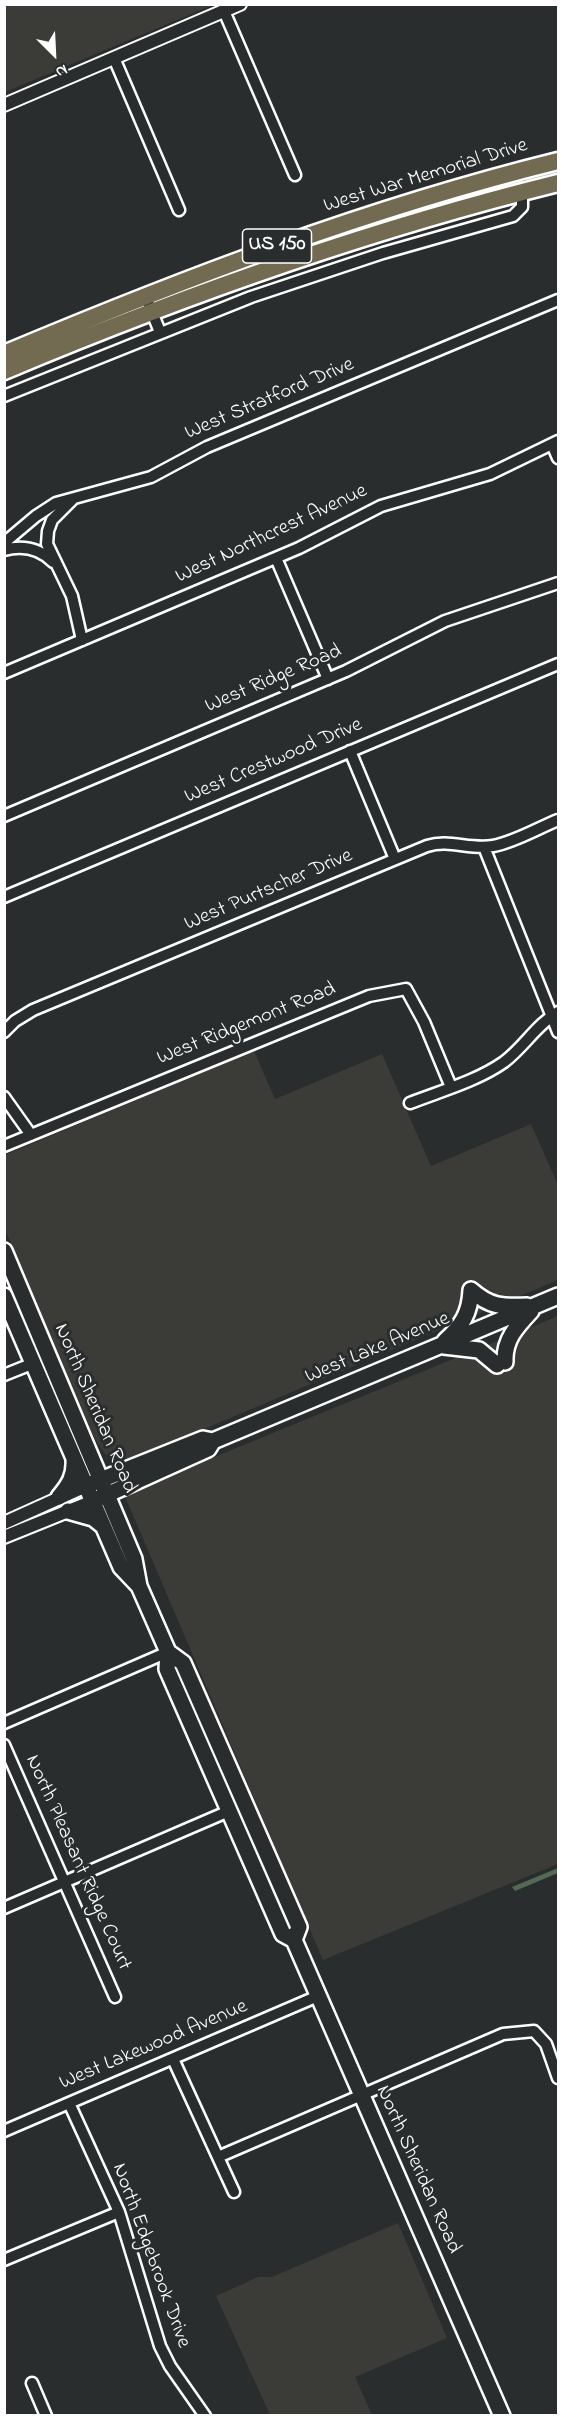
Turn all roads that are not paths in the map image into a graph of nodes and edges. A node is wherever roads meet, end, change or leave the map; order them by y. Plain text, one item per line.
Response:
1 (240, 4) edge
2 (224, 11) junction
3 (114, 58) junction
4 (4, 105) edge
5 (558, 161) edge
6 (295, 175) dead end
7 (558, 186) edge
8 (523, 194) junction
9 (179, 210) dead end
10 (558, 300) edge
11 (149, 303) junction
12 (160, 332) junction
13 (4, 354) edge
14 (4, 372) edge
15 (4, 396) edge
16 (555, 442) edge
17 (558, 458) edge
18 (92, 492) junction
19 (4, 543) edge
20 (4, 550) edge
21 (276, 558) junction
22 (57, 567) junction
23 (558, 583) edge
24 (82, 640) junction
25 (558, 664) edge
26 (4, 673) edge
27 (328, 679) junction
28 (350, 751) junction
29 (4, 816) edge
30 (558, 820) edge
31 (484, 847) junction
32 (395, 859) junction
33 (4, 897) edge
34 (555, 1013) edge
35 (4, 1032) edge
36 (558, 1032) edge
37 (451, 1087) junction
38 (4, 1096) edge
39 (410, 1103) dead end
40 (31, 1135) junction
41 (4, 1146) edge
42 (4, 1251) edge
43 (4, 1277) edge
44 (4, 1296) edge
45 (558, 1296) edge
46 (536, 1306) junction
47 (12, 1314) junction
48 (438, 1347) junction
49 (34, 1363) junction
50 (4, 1375) edge
51 (64, 1393) junction
52 (213, 1442) junction
53 (81, 1454) junction
54 (125, 1469) junction
55 (137, 1481) junction
56 (93, 1483) junction
57 (59, 1497) junction
58 (100, 1498) junction
59 (68, 1511) junction
60 (4, 1523) edge
61 (112, 1525) junction
62 (4, 1537) edge
63 (168, 1652) junction
64 (4, 1723) edge
65 (4, 1745) edge
66 (213, 1775) junction
67 (245, 1806) junction
68 (229, 1810) junction
69 (244, 1845) junction
70 (64, 1882) junction
71 (4, 1908) edge
72 (294, 1940) junction
73 (318, 1996) junction
74 (115, 1997) dead end
75 (173, 2059) junction
76 (558, 2078) edge
77 (361, 2094) junction
78 (69, 2103) junction
79 (4, 2131) edge
80 (218, 2157) junction
81 (234, 2192) dead end
82 (119, 2212) junction
83 (4, 2260) edge
84 (32, 2383) dead end
85 (498, 2411) edge
86 (46, 2415) edge
87 (205, 2415) edge
88 (509, 2415) edge

1 - 2 street
2 - 3 street
2 - 6 street
3 - 4 street
3 - 9 street
5 - 11 highway, West War Memorial Drive / US 150
7 - 8 highway, West War Memorial Drive / US 150
8 - 11 highway, West War Memorial Drive / US 150
8 - 12 street
10 - 18 street, West Stratford Drive
11 - 12 street
11 - 13 highway, West War Memorial Drive / US 150
11 - 14 highway, West War Memorial Drive / US 150
12 - 15 street
16 - 17 street
16 - 21 street, West Northcrest Avenue
18 - 19 street, West Stratford Drive
18 - 22 street
20 - 22 street
21 - 24 street, West Northcrest Avenue
21 - 27 street
22 - 24 street
23 - 27 street, West Ridge Road
24 - 26 street, West Northcrest Avenue
25 - 28 street, West Crestwood Drive
27 - 29 street, West Ridge Road
28 - 32 street
28 - 33 street, West Crestwood Drive
30 - 31 street, West Purtscher Drive
31 - 32 street, West Purtscher Drive
31 - 34 street
32 - 35 street, West Purtscher Drive
34 - 36 street
34 - 37 street
37 - 39 street
37 - 40 street, West Ridgemont Road
38 - 40 street
40 - 41 street, West Ridgemont Road
42 - 51 main road, North Sheridan Road
43 - 47 main road
44 - 47 main road, North Sheridan Road
45 - 46 main road, West Lake Avenue
46 - 48 main road, West Lake Avenue
46 - 48 main road
46 - 48 main road
47 - 49 main road, North Sheridan Road
48 - 52 main road, West Lake Avenue
49 - 50 street
49 - 51 main road
49 - 53 main road, North Sheridan Road
51 - 53 main road, North Sheridan Road
52 - 54 main road, West Lake Avenue
52 - 55 main road, West Lake Avenue
53 - 54 main road
53 - 56 main road, North Sheridan Road
53 - 57 main road
54 - 56 main road, West Lake Avenue
55 - 58 main road, West Lake Avenue
55 - 61 main road
56 - 57 street, West Lake Avenue
56 - 58 main road, North Sheridan Road
57 - 60 street, West Lake Avenue
58 - 59 street, West Lake Avenue
58 - 61 main road, North Sheridan Road
59 - 61 main road
59 - 62 street, West Lake Avenue
61 - 63 main road, North Sheridan Road
63 - 64 street
63 - 66 main road, North Sheridan Road
63 - 67 main road, North Sheridan Road
65 - 70 street, North Pleasant Ridge Court
66 - 67 main road
66 - 68 main road, North Sheridan Road
67 - 69 main road
67 - 72 main road, North Sheridan Road
68 - 69 main road, North Sheridan Road
68 - 70 street
69 - 72 main road, North Sheridan Road
70 - 71 street
70 - 74 street, North Pleasant Ridge Court
72 - 73 main road, North Sheridan Road
73 - 75 street, West Lakewood Avenue
73 - 77 main road, North Sheridan Road
75 - 78 street, West Lakewood Avenue
75 - 80 street
76 - 77 street
77 - 80 street
77 - 85 main road, North Sheridan Road
78 - 79 street, West Lakewood Avenue
78 - 82 street, North Edgebrook Drive
80 - 81 street
82 - 83 street
82 - 87 street, North Edgebrook Drive
84 - 86 street
85 - 88 main road, North Sheridan Road

